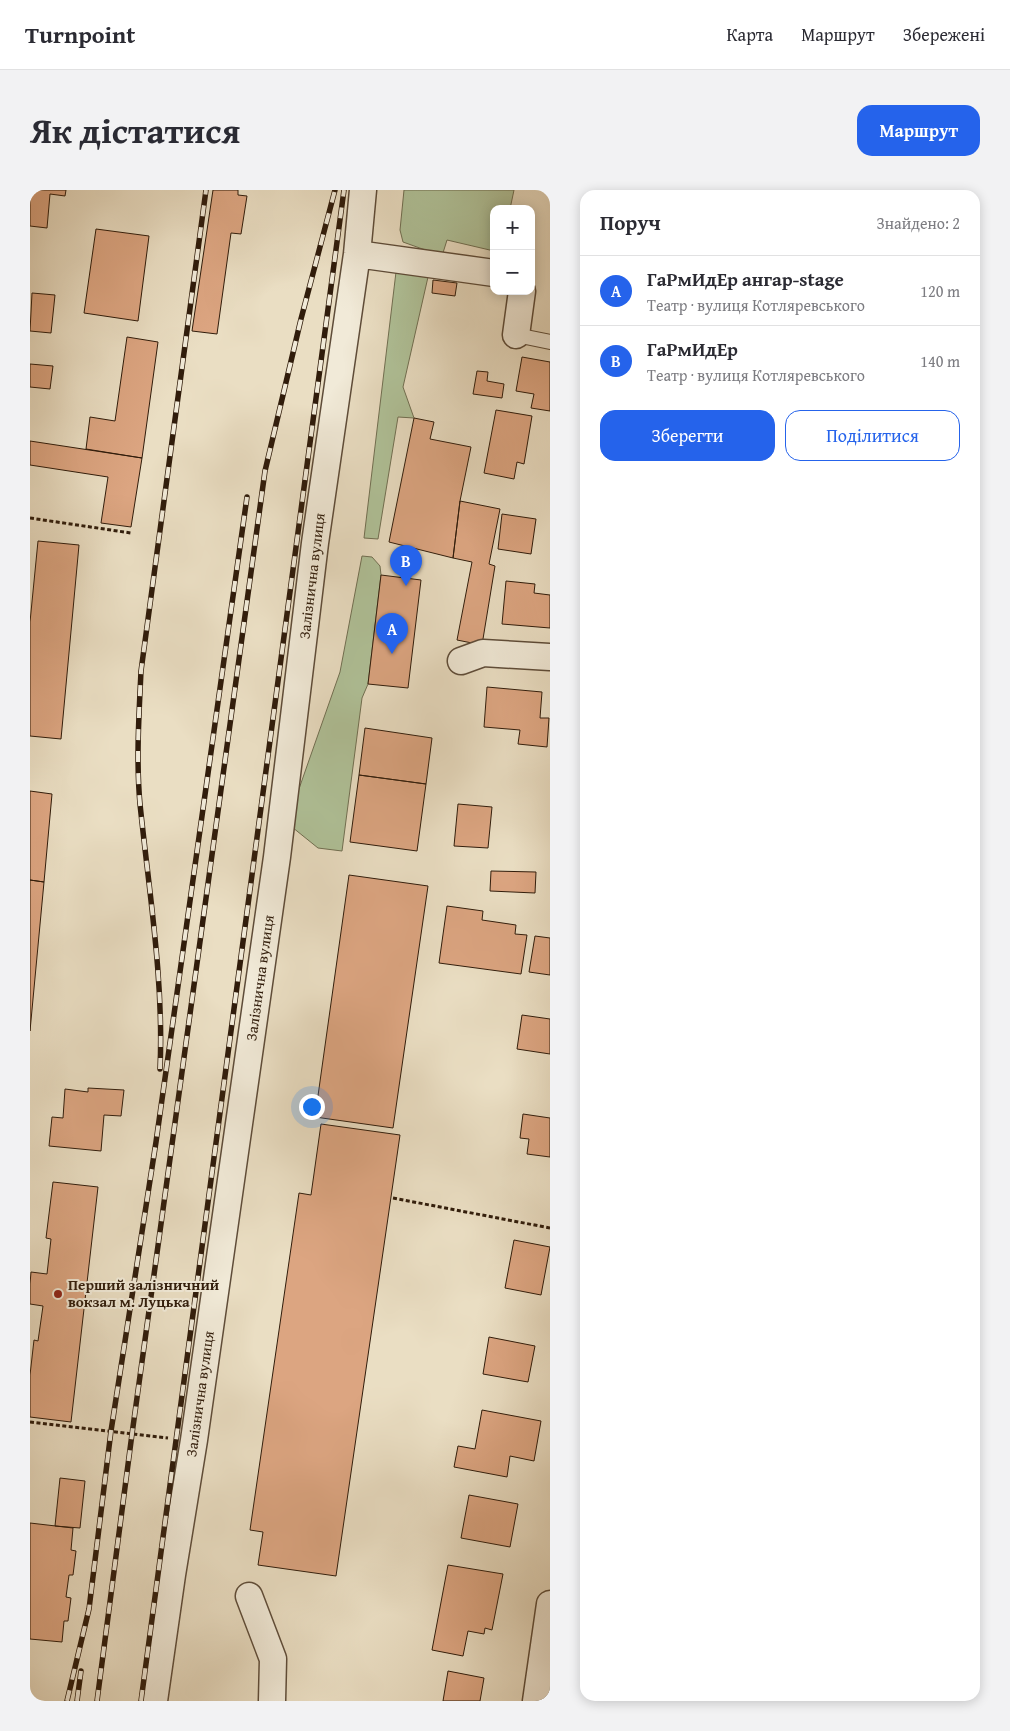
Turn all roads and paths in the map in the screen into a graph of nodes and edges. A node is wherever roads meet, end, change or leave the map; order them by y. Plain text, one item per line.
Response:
1 (363, 190) edge
2 (357, 254) junction
3 (490, 272) edge
4 (521, 295) edge
5 (516, 335) joint
6 (550, 342) edge
7 (30, 518) edge
8 (131, 533) dead end
9 (550, 657) edge
10 (461, 661) dead end
11 (393, 1198) dead end
12 (550, 1228) edge
13 (30, 1422) edge
14 (194, 1440) junction
15 (249, 1596) dead end
16 (550, 1604) edge
17 (154, 1701) edge
18 (272, 1701) edge
19 (536, 1701) edge

1 - 2 street, Залізнична вулиця
2 - 3 street
2 - 14 street, Залізнична вулиця
4 - 5 street
5 - 6 lane
7 - 8 path
9 - 10 street
11 - 12 path
13 - 14 path
14 - 17 street, Залізнична вулиця
15 - 18 street
16 - 19 street

